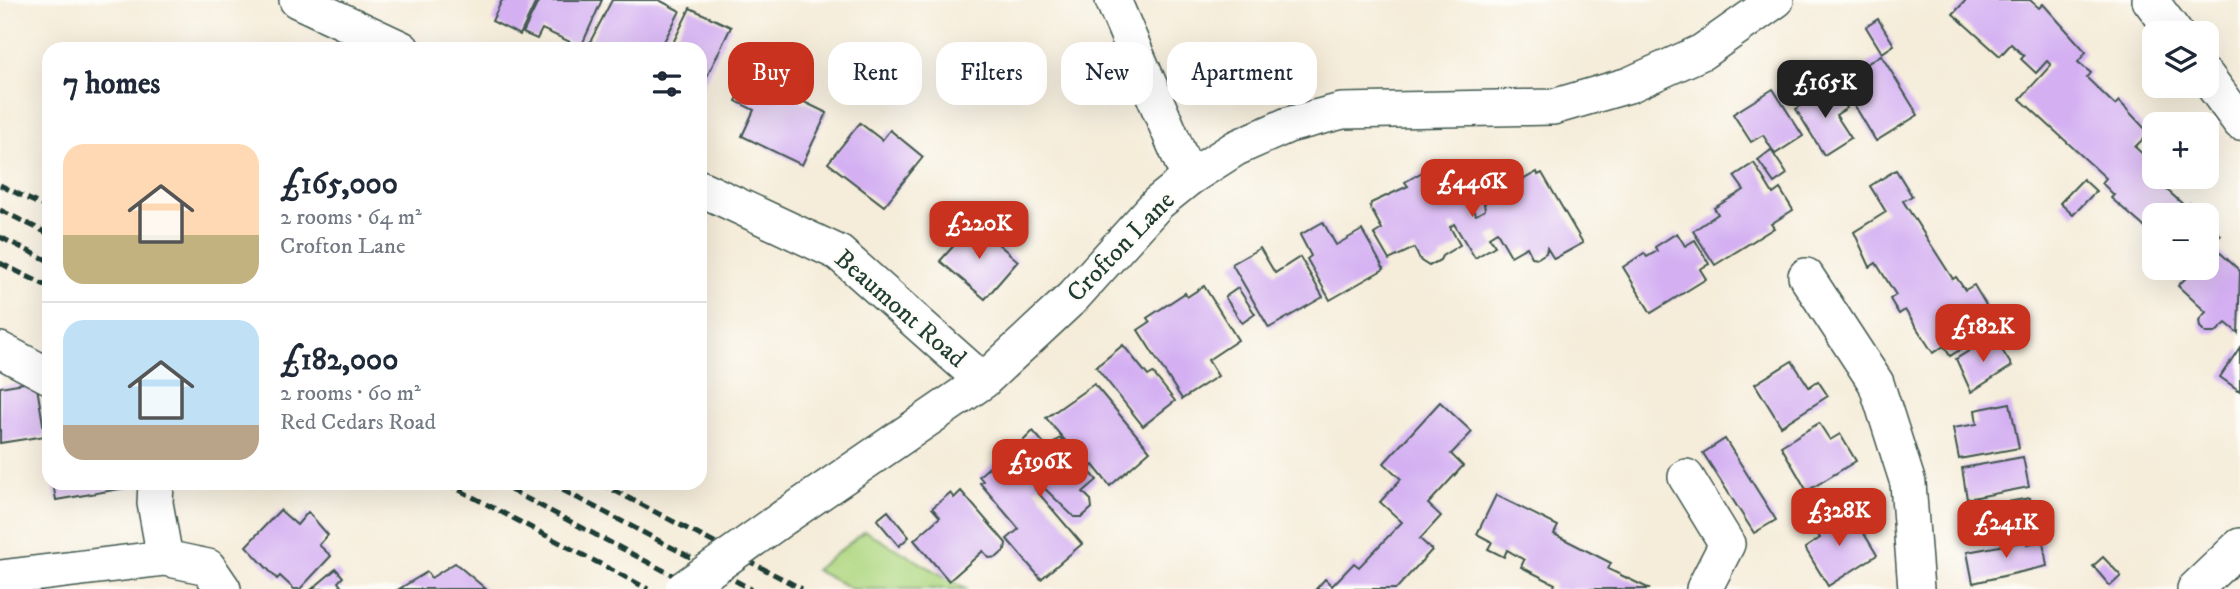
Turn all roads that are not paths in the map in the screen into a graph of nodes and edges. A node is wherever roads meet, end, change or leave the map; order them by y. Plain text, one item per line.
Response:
1 (297, 0) edge
2 (1113, 0) edge
3 (1776, 0) edge
4 (2150, 0) edge
5 (2166, 21) edge
6 (387, 42) edge
7 (2219, 93) edge
8 (2240, 122) edge
9 (1189, 178) junction
10 (707, 191) edge
11 (1806, 276) dead end
12 (0, 350) edge
13 (42, 372) edge
14 (983, 381) junction
15 (1686, 477) dead end
16 (156, 490) edge
17 (2240, 546) edge
18 (164, 558) junction
19 (0, 578) edge
20 (223, 589) edge
21 (683, 589) edge
22 (1704, 589) edge
23 (1916, 589) edge
24 (2195, 589) edge

1 - 6 street
2 - 9 street
3 - 9 street, Crofton Lane
4 - 5 street
7 - 8 street
9 - 14 street, Crofton Lane
10 - 14 street, Beaumont Road
11 - 23 street
12 - 13 street
14 - 21 street, Crofton Lane, bridge
15 - 22 street
16 - 18 street
17 - 24 street
18 - 19 street
18 - 20 street

